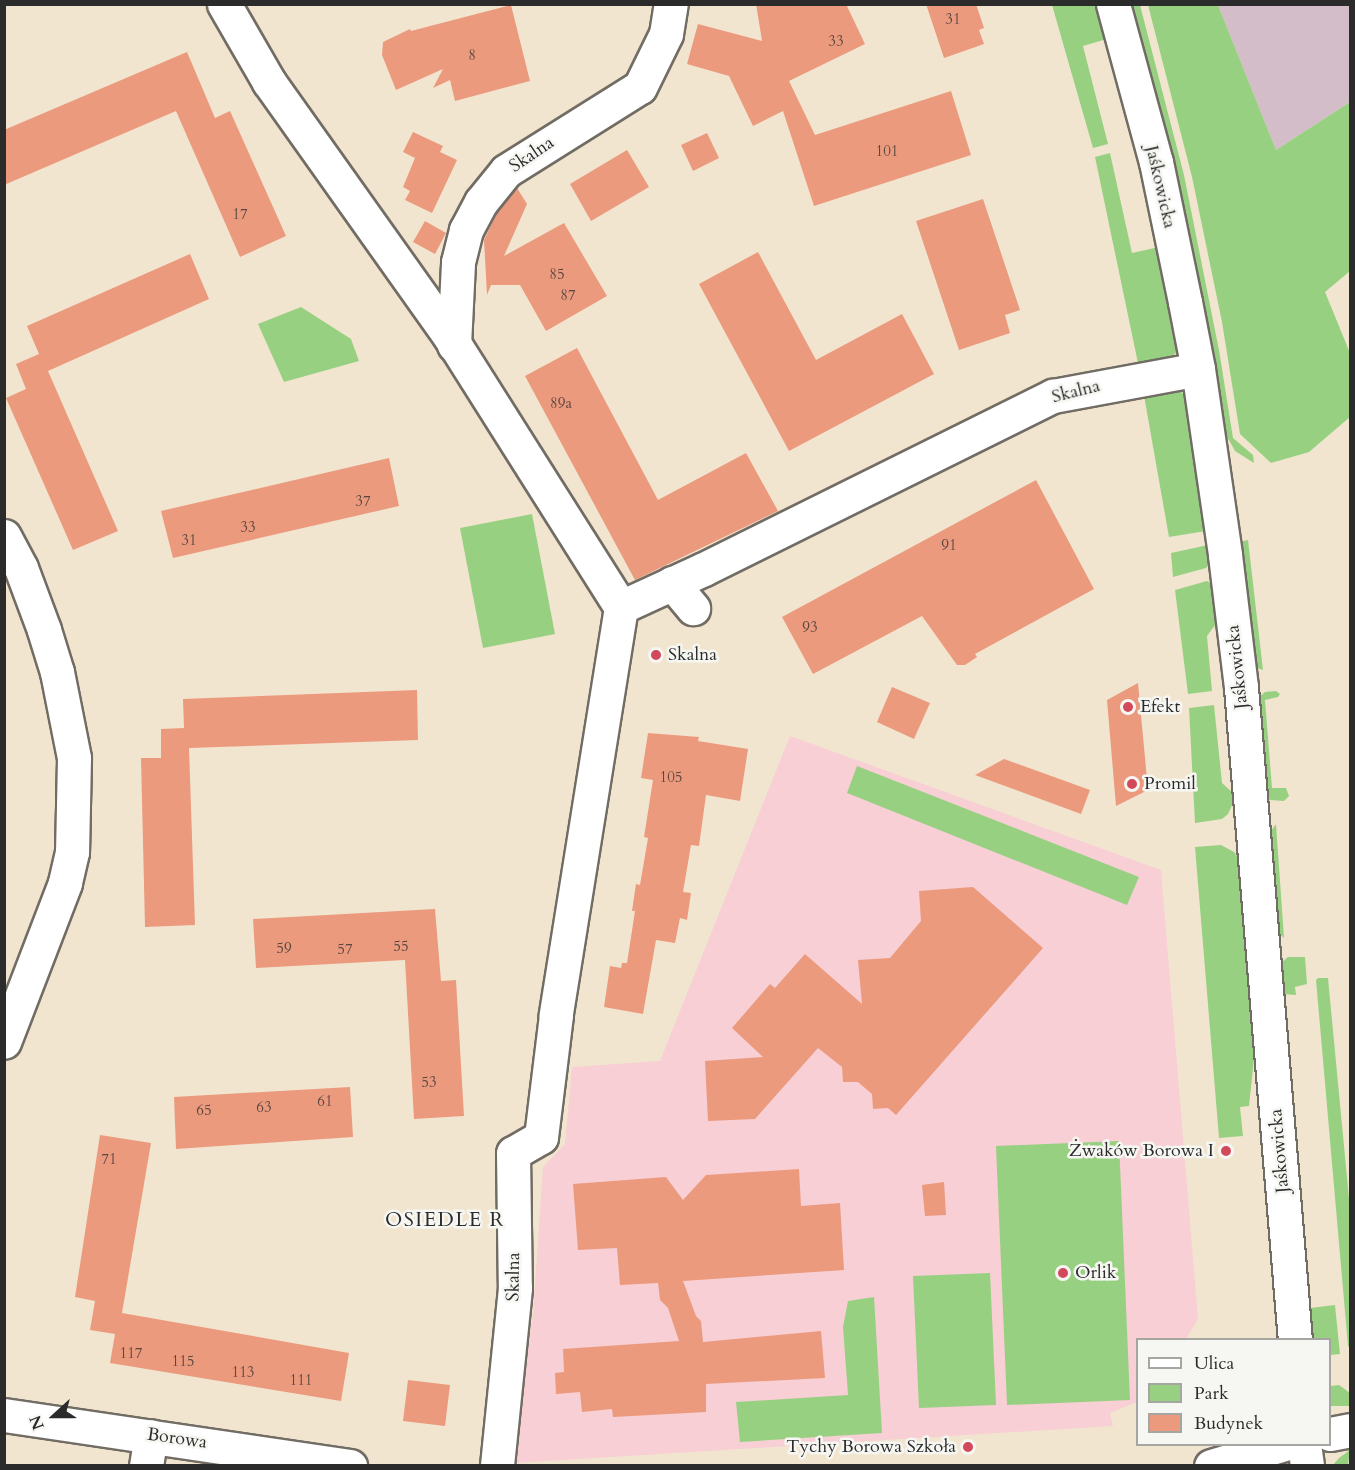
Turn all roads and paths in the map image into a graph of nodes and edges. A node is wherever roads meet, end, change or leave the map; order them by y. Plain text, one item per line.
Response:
1 (671, 4) edge
2 (1113, 4) edge
3 (232, 6) edge
4 (454, 345) junction
5 (1198, 369) junction
6 (4, 536) edge
7 (672, 583) junction
8 (621, 607) junction
9 (693, 608) dead end
10 (4, 1042) edge
11 (1295, 1338) edge
12 (4, 1415) edge
13 (1350, 1430) edge
14 (1331, 1434) edge
15 (1278, 1446) edge
16 (1304, 1446) edge
17 (148, 1450) edge
18 (350, 1466) edge
19 (497, 1466) edge
20 (1211, 1466) edge
21 (1307, 1466) edge

1 - 4 street, Skalna
2 - 5 street, Jaśkowicka
3 - 4 street
4 - 8 street
5 - 7 street, Skalna
5 - 11 street, Jaśkowicka
6 - 10 street
7 - 8 street, Skalna
7 - 9 street
8 - 19 street, Skalna
12 - 17 street, Borowa
13 - 14 street
15 - 20 street
16 - 21 street
17 - 18 street, Borowa

